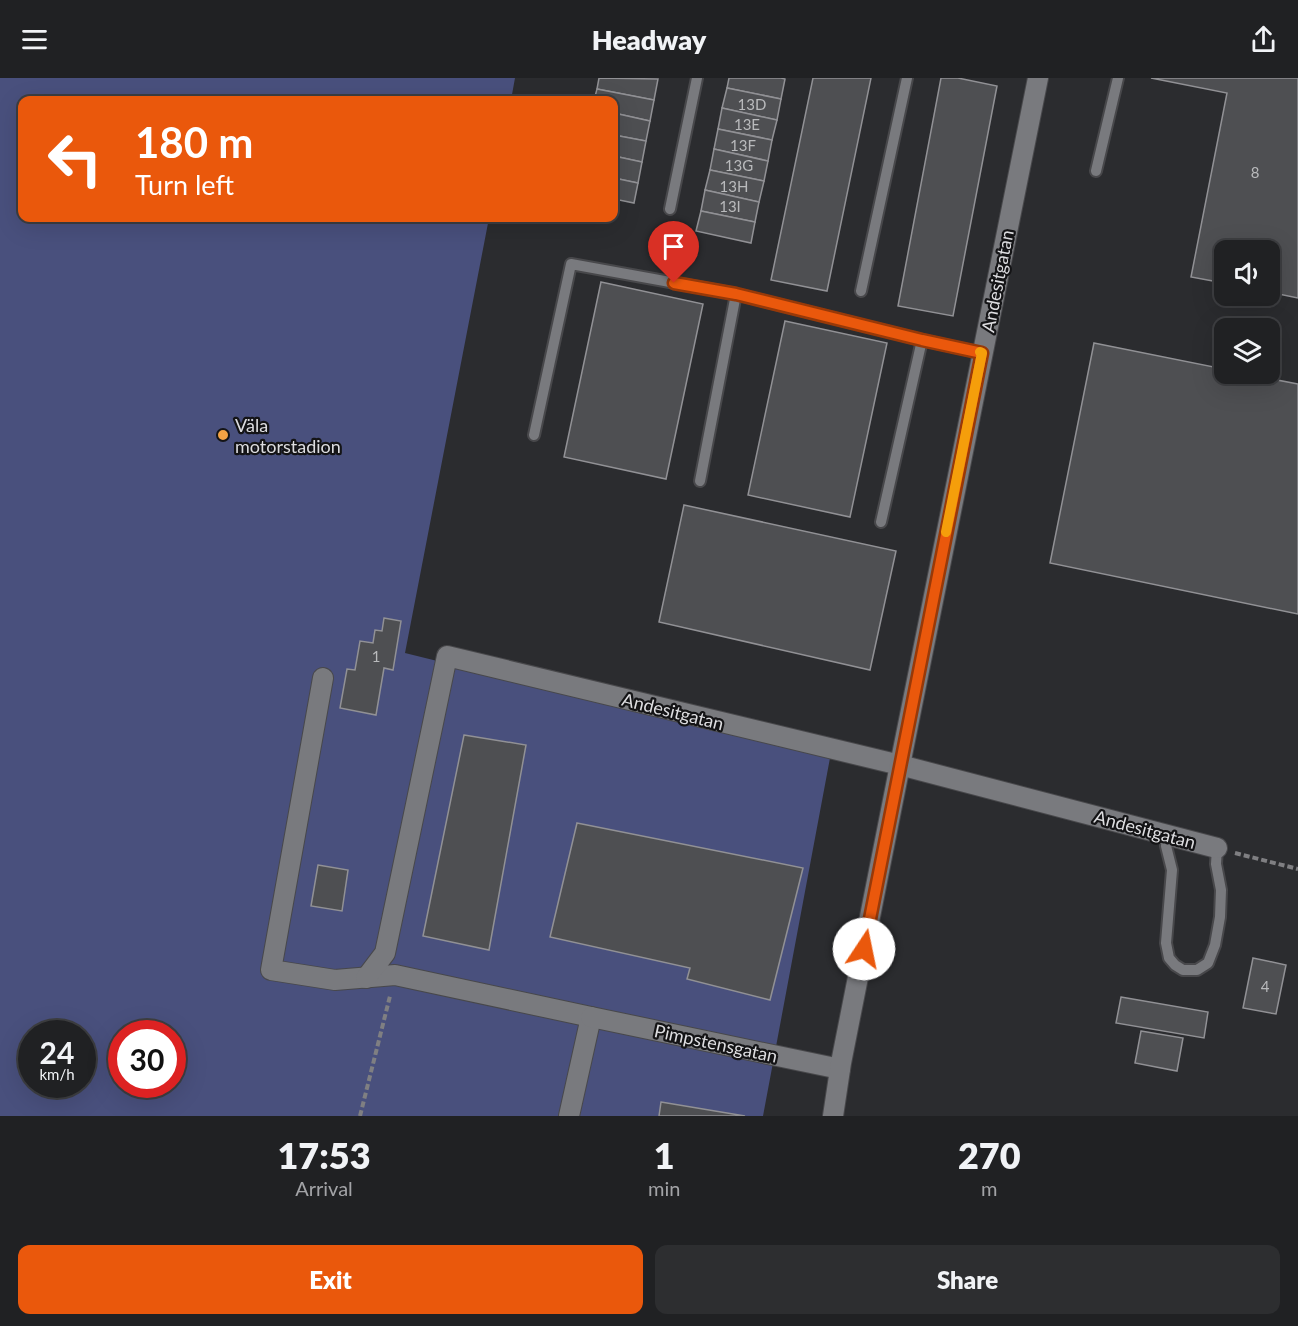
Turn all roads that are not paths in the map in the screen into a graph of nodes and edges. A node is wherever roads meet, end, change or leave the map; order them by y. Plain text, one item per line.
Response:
1 (697, 78) edge
2 (907, 78) edge
3 (1037, 78) edge
4 (1118, 78) edge
5 (1096, 171) dead end
6 (670, 209) dead end
7 (861, 291) dead end
8 (736, 294) junction
9 (922, 340) junction
10 (982, 353) junction
11 (534, 435) dead end
12 (700, 481) dead end
13 (881, 522) dead end
14 (323, 678) dead end
15 (900, 765) junction
16 (1168, 835) junction
17 (1217, 848) joint
18 (366, 978) junction
19 (591, 1017) junction
20 (840, 1069) junction
21 (569, 1116) edge
22 (833, 1116) edge

1 - 6 lane
2 - 7 lane
3 - 10 street, Andesitgatan
4 - 5 lane
8 - 9 lane
8 - 11 lane
8 - 12 lane
9 - 10 lane
9 - 13 lane
10 - 15 street, Andesitgatan
14 - 18 street, Pimpstensgatan
15 - 16 street, Andesitgatan
15 - 18 street, Andesitgatan
15 - 20 street, Andesitgatan
16 - 17 street, Andesitgatan
16 - 17 lane
18 - 19 street, Pimpstensgatan
19 - 20 street, Pimpstensgatan
19 - 21 street
20 - 22 street, Andesitgatan

